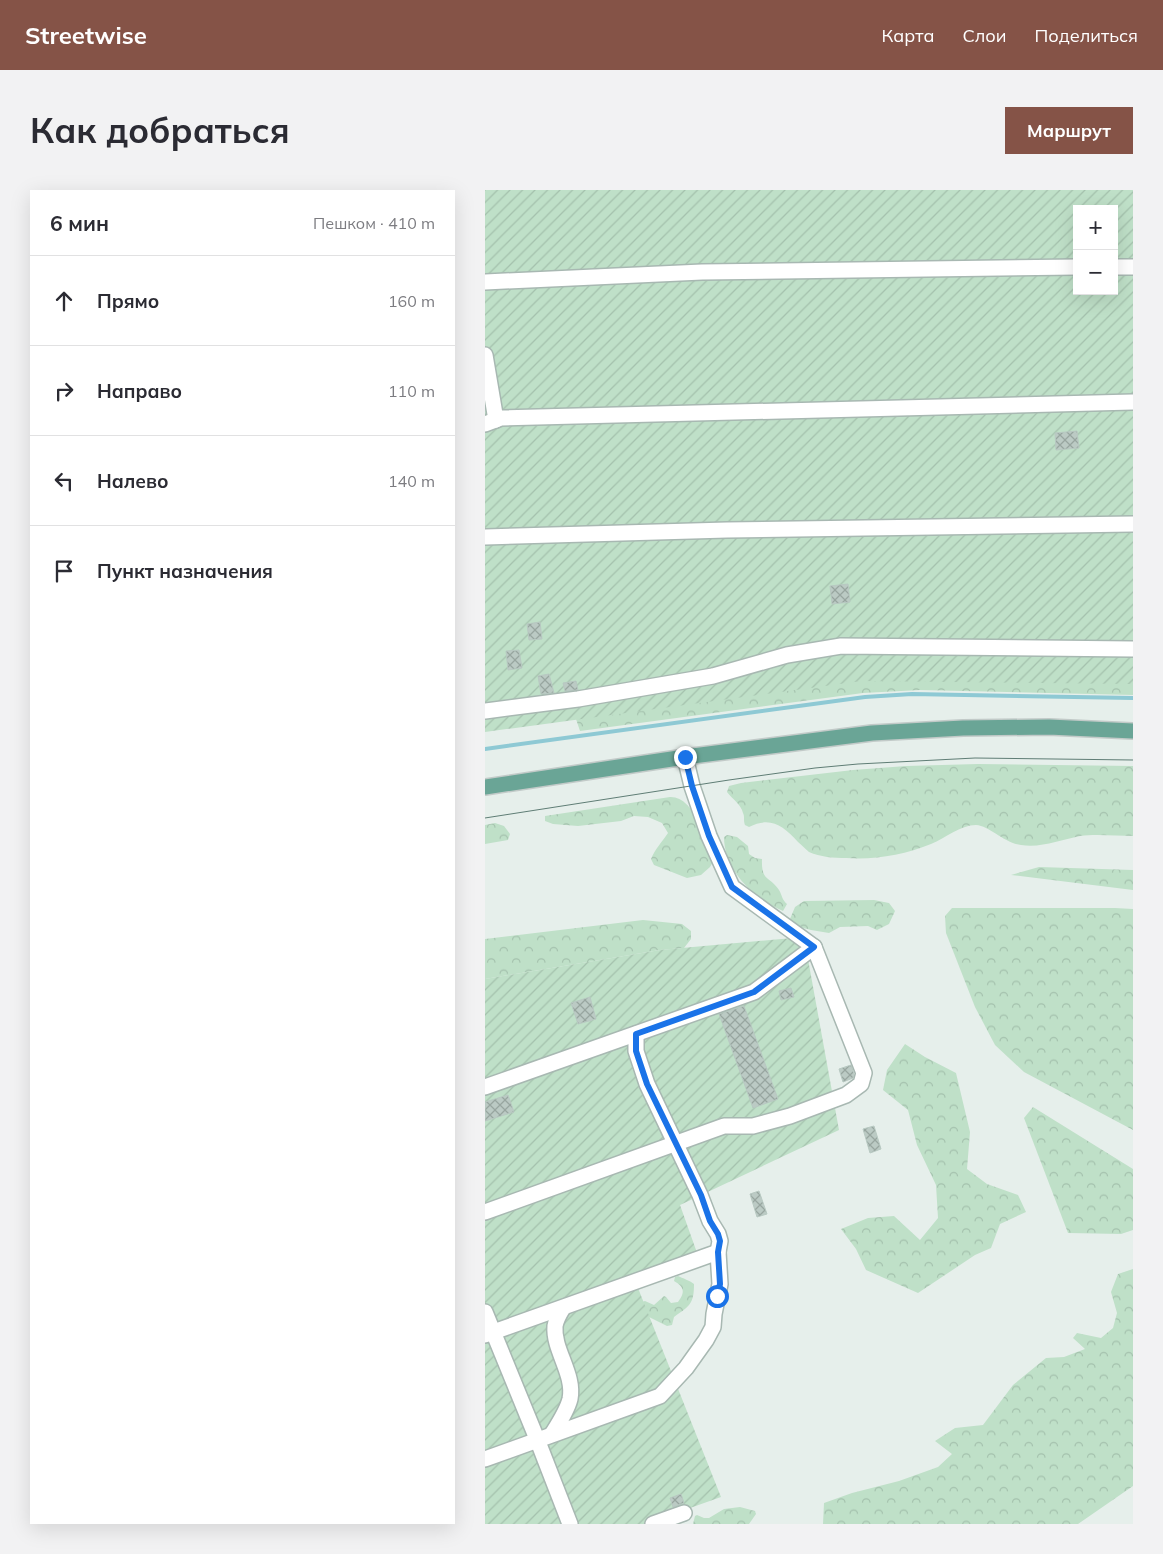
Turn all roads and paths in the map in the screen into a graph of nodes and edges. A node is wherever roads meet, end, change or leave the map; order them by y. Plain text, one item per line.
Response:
1 (1133, 266) edge
2 (1073, 267) edge
3 (1118, 267) edge
4 (485, 282) edge
5 (485, 356) edge
6 (1133, 402) edge
7 (490, 422) edge
8 (1133, 524) edge
9 (485, 538) edge
10 (1133, 649) edge
11 (485, 711) edge
12 (1133, 731) edge
13 (685, 757) junction
14 (485, 787) edge
15 (814, 947) junction
16 (636, 1034) junction
17 (485, 1087) edge
18 (675, 1143) junction
19 (485, 1212) edge
20 (718, 1252) junction
21 (563, 1308) junction
22 (485, 1312) edge
23 (489, 1334) edge
24 (552, 1434) junction
25 (537, 1439) junction
26 (485, 1459) edge
27 (684, 1513) dead end
28 (570, 1524) edge
29 (653, 1524) edge

1 - 3 lane
2 - 4 lane
5 - 7 lane
6 - 7 lane
8 - 9 lane
10 - 11 lane
12 - 13 main road
13 - 14 main road
13 - 15 lane
15 - 16 lane
15 - 18 lane
16 - 17 lane
16 - 18 lane
18 - 19 lane
18 - 20 lane
20 - 21 lane
20 - 24 lane
21 - 23 lane
21 - 24 lane
22 - 23 lane
23 - 25 lane
24 - 25 lane
25 - 26 lane
25 - 28 lane
27 - 29 lane

